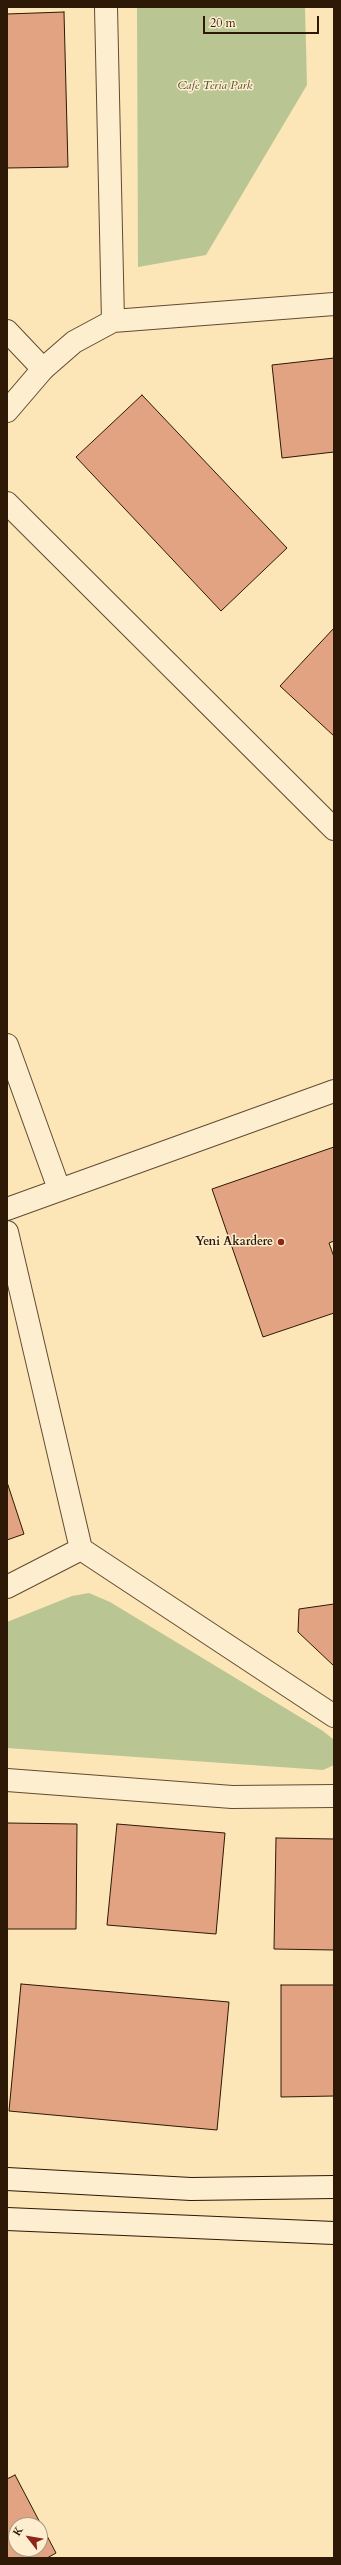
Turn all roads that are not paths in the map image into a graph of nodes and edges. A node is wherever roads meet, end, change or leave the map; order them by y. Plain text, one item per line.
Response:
1 (106, 7) edge
2 (334, 304) edge
3 (113, 321) junction
4 (7, 332) edge
5 (43, 369) junction
6 (7, 411) edge
7 (7, 503) edge
8 (334, 829) edge
9 (7, 1045) edge
10 (334, 1091) edge
11 (59, 1189) junction
12 (7, 1209) edge
13 (7, 1232) edge
14 (81, 1549) junction
15 (7, 1587) edge
16 (334, 1716) edge
17 (7, 1780) edge
18 (334, 1796) edge
19 (7, 2179) edge
20 (334, 2187) edge
21 (7, 2219) edge
22 (334, 2233) edge

1 - 3 street
2 - 3 street
3 - 5 street
4 - 5 street
5 - 6 street
7 - 8 street
9 - 11 street
10 - 11 street
11 - 12 street
13 - 14 street
14 - 15 street
14 - 16 street
17 - 18 street
19 - 20 street
21 - 22 street

